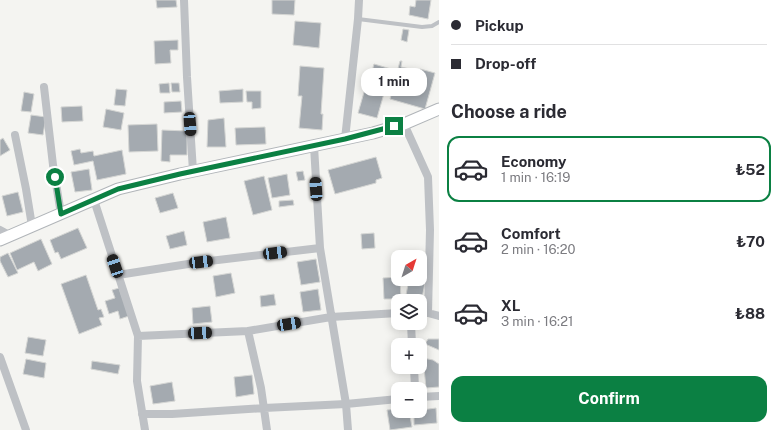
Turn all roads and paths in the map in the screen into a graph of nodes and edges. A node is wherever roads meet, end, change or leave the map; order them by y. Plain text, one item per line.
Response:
1 (184, 0) edge
2 (358, 0) edge
3 (358, 19) junction
4 (439, 22) edge
5 (44, 87) dead end
6 (439, 109) edge
7 (404, 124) junction
8 (15, 135) dead end
9 (345, 139) junction
10 (314, 146) junction
11 (193, 171) junction
12 (94, 200) junction
13 (61, 214) junction
14 (32, 226) junction
15 (0, 230) edge
16 (11, 236) junction
17 (0, 240) edge
18 (320, 248) junction
19 (118, 274) junction
20 (425, 294) edge
21 (391, 313) edge
22 (427, 314) edge
23 (439, 316) edge
24 (330, 317) junction
25 (248, 331) junction
26 (138, 336) junction
27 (0, 357) edge
28 (439, 396) edge
29 (427, 397) edge
30 (391, 401) edge
31 (346, 404) junction
32 (264, 408) junction
33 (142, 414) junction
34 (26, 430) edge
35 (145, 430) edge
36 (268, 430) edge
37 (348, 430) edge

1 - 11 street
2 - 3 street
3 - 4 lane
3 - 9 street
5 - 13 street
6 - 7 street
7 - 9 street
7 - 20 street
8 - 14 street
9 - 10 street
10 - 11 street
10 - 18 street
11 - 12 street
12 - 13 street
12 - 19 street
13 - 14 street
14 - 16 street
15 - 16 street
16 - 17 street
18 - 19 street
18 - 24 street
19 - 26 street
21 - 24 street
22 - 23 street
24 - 25 street
24 - 31 street
25 - 26 street
25 - 32 street
26 - 33 street
27 - 34 street
28 - 29 street
30 - 31 street
31 - 32 street
31 - 37 street
32 - 33 street
32 - 36 street
33 - 35 street

